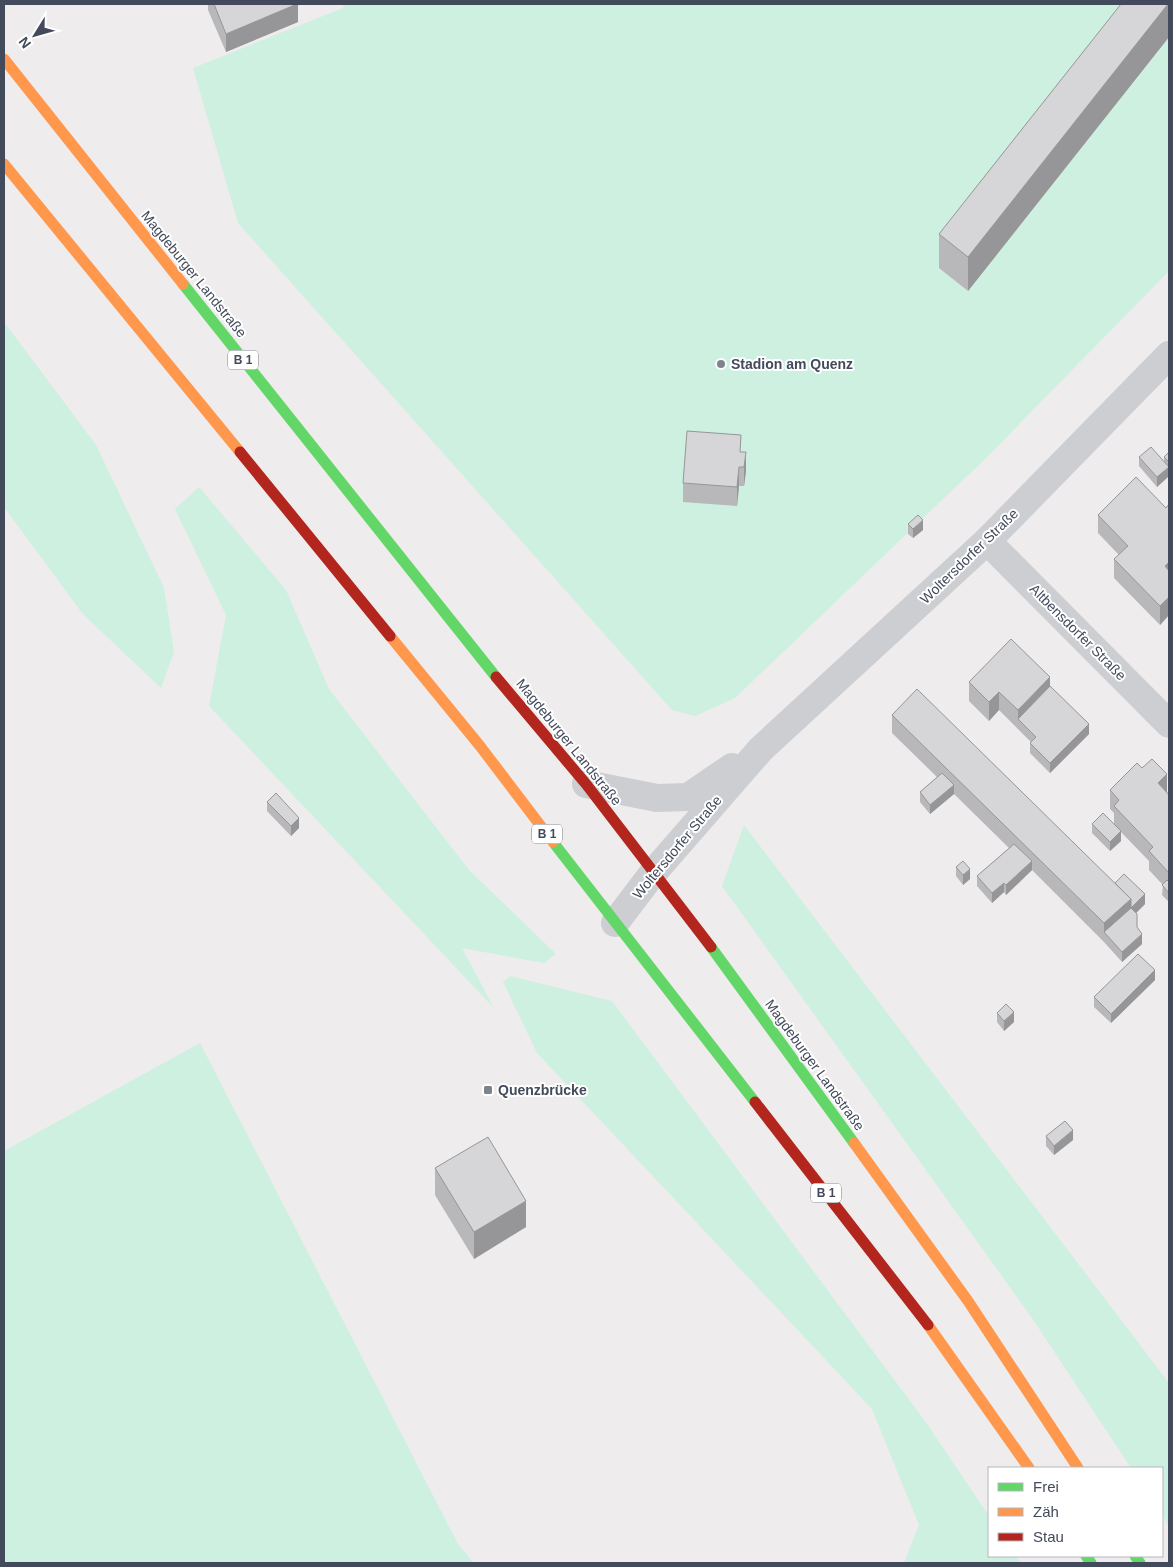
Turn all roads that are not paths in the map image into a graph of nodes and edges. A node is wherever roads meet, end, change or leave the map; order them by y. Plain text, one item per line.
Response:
1 (4, 59) edge
2 (4, 164) edge
3 (1169, 355) edge
4 (986, 541) junction
5 (1169, 724) edge
6 (761, 749) junction
7 (586, 784) junction
8 (653, 873) junction
9 (615, 923) junction
10 (1028, 1467) edge
11 (1077, 1467) edge

1 - 7 main road, Magdeburger Landstraße / B 1
2 - 9 main road, B 1
3 - 4 street, Woltersdorfer Straße
4 - 5 street, Altbensdorfer Straße
4 - 6 street, Woltersdorfer Straße
6 - 7 street, Woltersdorfer Straße
6 - 8 street, Woltersdorfer Straße
7 - 8 main road, Magdeburger Landstraße / B 1
8 - 9 street, Woltersdorfer Straße
8 - 11 main road, Magdeburger Landstraße / B 1
9 - 10 main road, B 1

